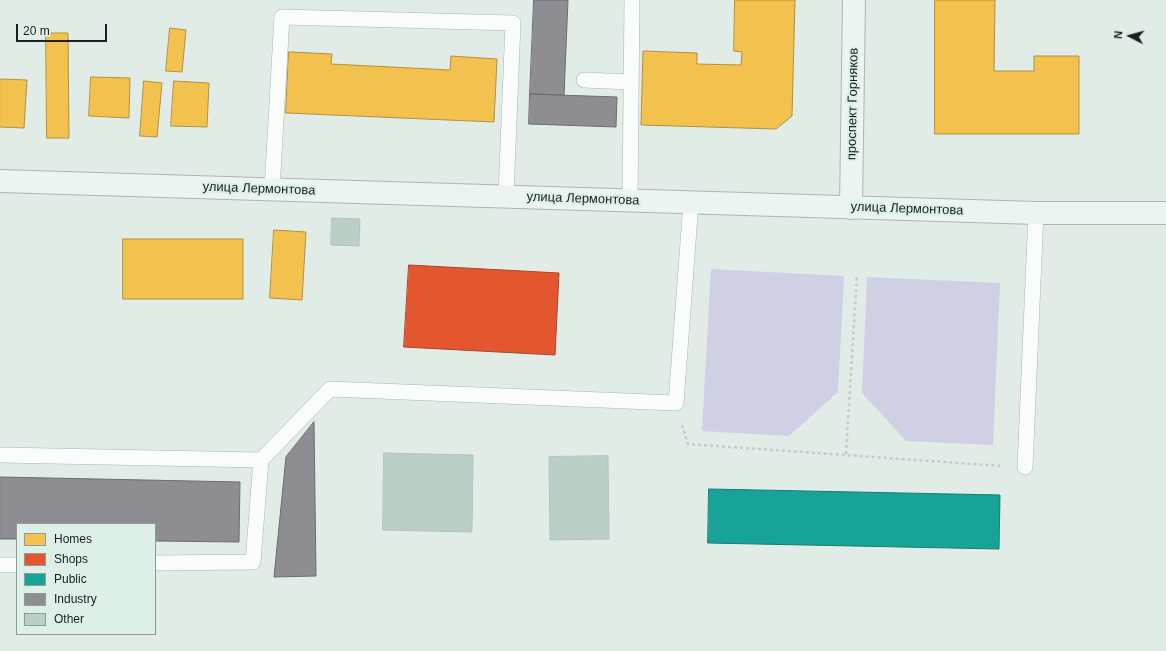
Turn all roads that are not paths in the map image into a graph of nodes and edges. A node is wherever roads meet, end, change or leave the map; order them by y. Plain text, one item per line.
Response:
1 (632, 0) edge
2 (854, 0) edge
3 (584, 80) dead end
4 (631, 82) junction
5 (0, 181) edge
6 (272, 189) junction
7 (506, 196) junction
8 (630, 200) junction
9 (691, 202) junction
10 (851, 208) junction
11 (1166, 212) edge
12 (1036, 213) junction
13 (0, 455) edge
14 (261, 460) junction
15 (1025, 467) road end
16 (156, 563) edge
17 (0, 565) edge
18 (16, 565) edge

1 - 4 lane
2 - 10 main road, проспект Горняков
3 - 4 lane
4 - 8 lane
5 - 6 main road, улица Лермонтова
6 - 7 main road, улица Лермонтова
6 - 7 lane
7 - 8 main road, улица Лермонтова
8 - 9 main road, улица Лермонтова
9 - 10 main road, улица Лермонтова
9 - 14 lane
10 - 12 main road, улица Лермонтова
11 - 12 main road, улица Лермонтова
12 - 15 lane
13 - 14 lane
14 - 16 lane
17 - 18 lane

